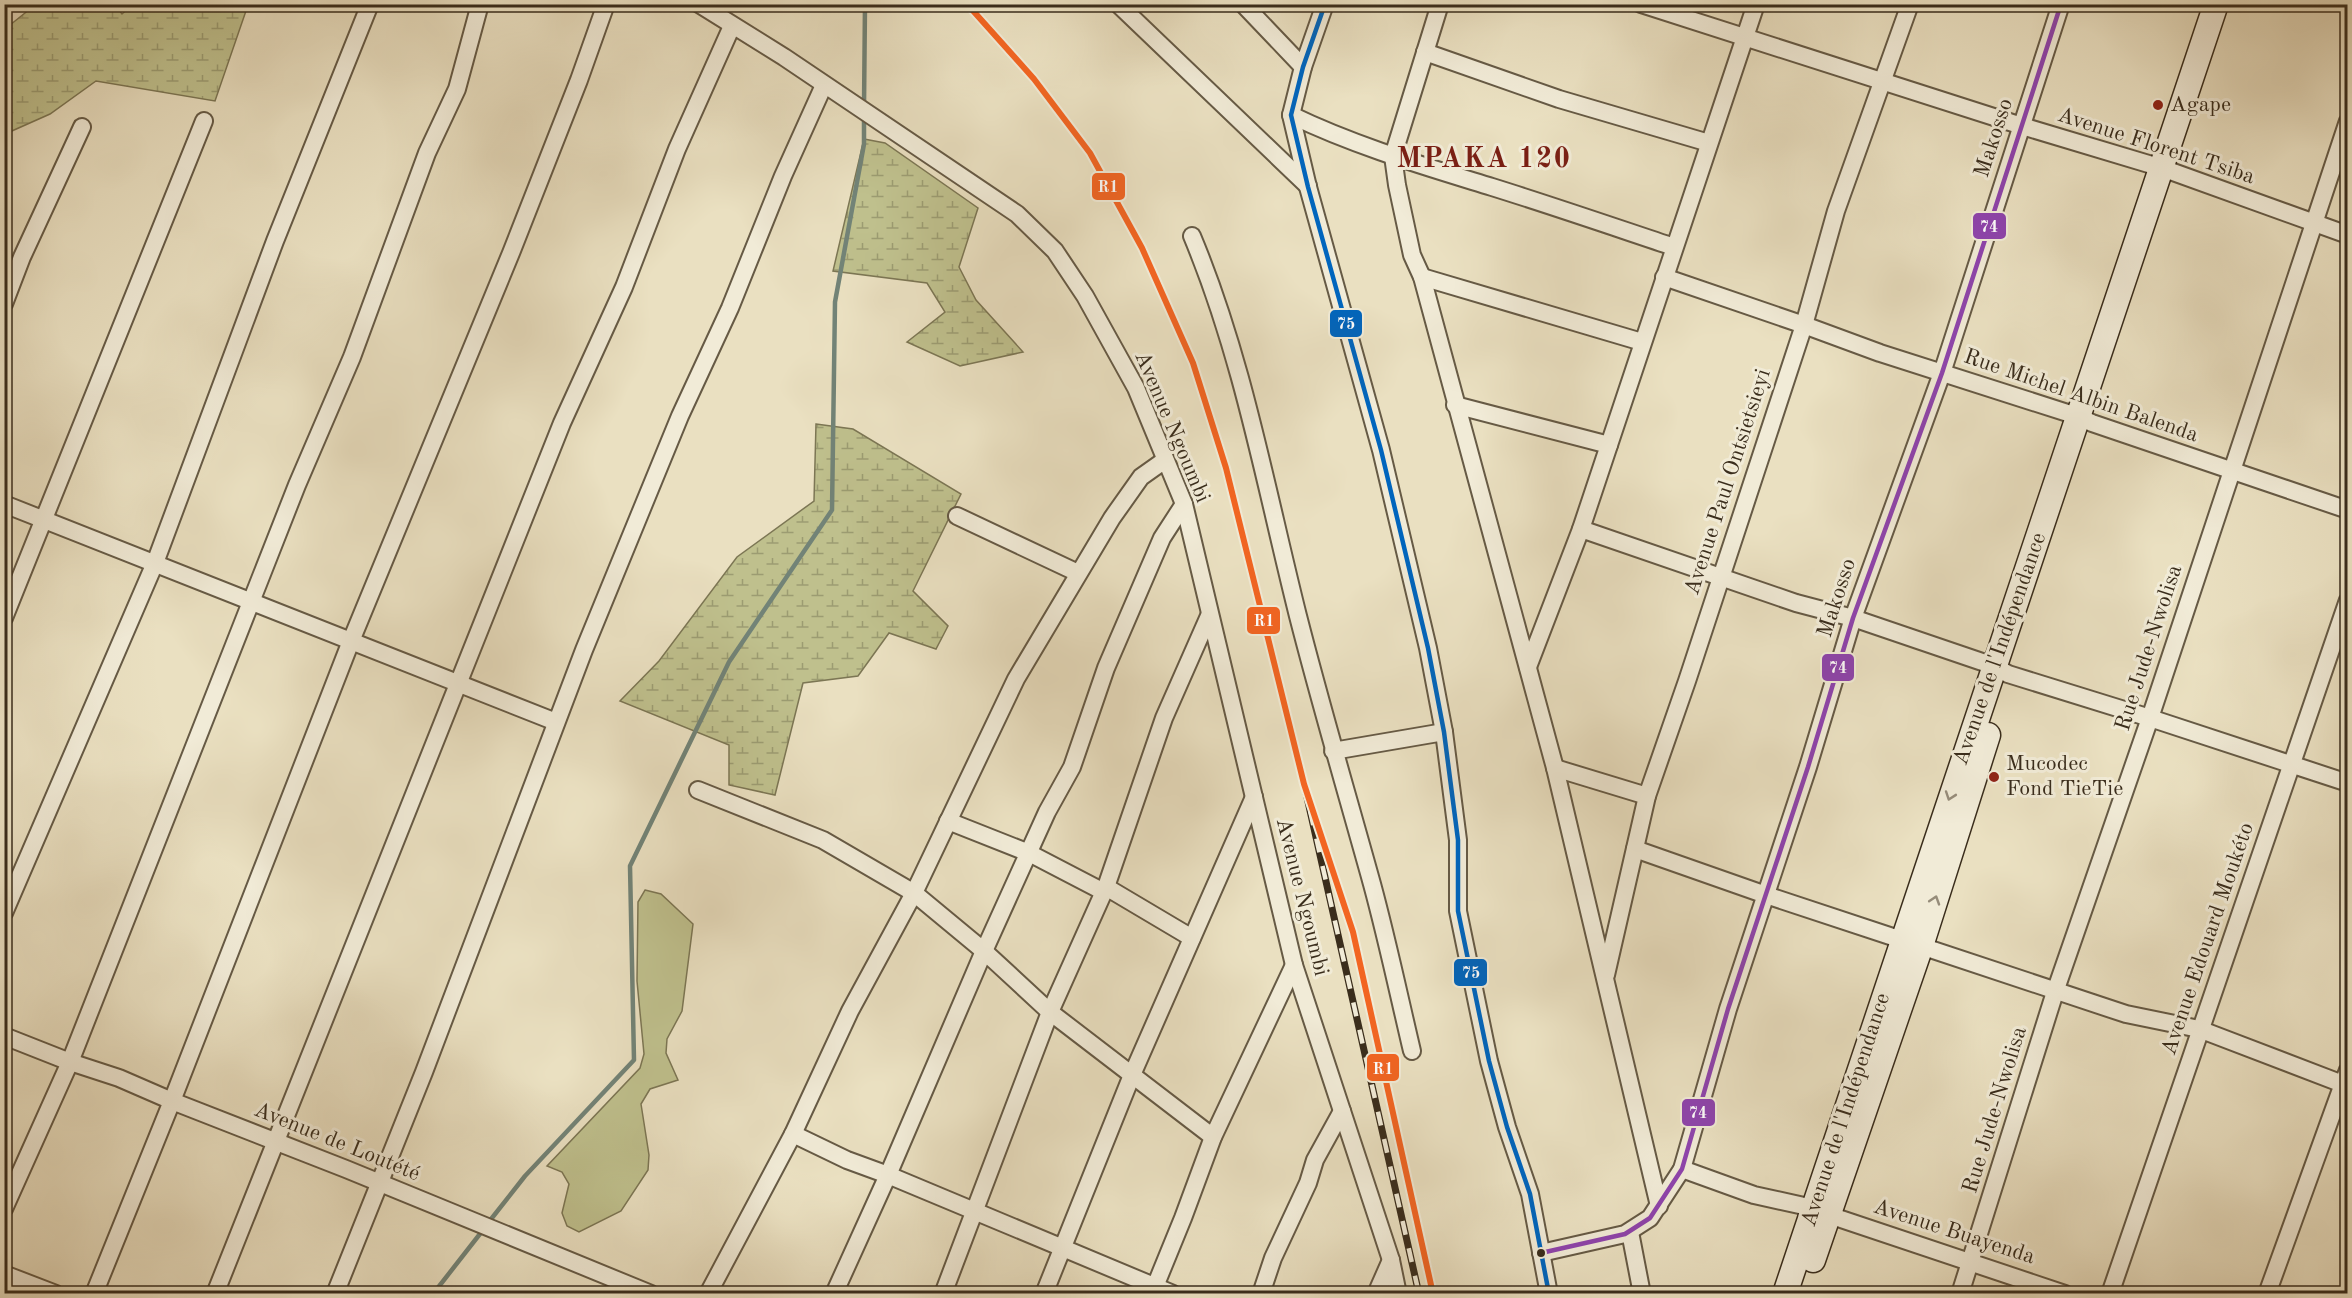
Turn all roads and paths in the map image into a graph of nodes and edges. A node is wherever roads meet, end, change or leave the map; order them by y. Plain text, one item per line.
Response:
1 (370, 4) edge
2 (480, 4) edge
3 (606, 4) edge
4 (699, 4) edge
5 (1118, 4) edge
6 (1243, 4) edge
7 (1325, 4) edge
8 (1440, 4) edge
9 (1641, 4) edge
10 (1755, 4) edge
11 (1910, 4) edge
12 (2061, 4) edge
13 (2216, 4) edge
14 (2231, 4) edge
15 (732, 26) junction
16 (1745, 38) junction
17 (1425, 52) junction
18 (1303, 67) junction
19 (1884, 82) junction
20 (824, 84) junction
21 (1291, 115) junction
22 (204, 121) dead end
23 (2348, 121) edge
24 (2022, 126) junction
25 (82, 127) dead end
26 (1709, 143) junction
27 (1393, 156) junction
28 (2169, 171) junction
29 (1308, 187) junction
30 (2314, 224) junction
31 (2348, 235) edge
32 (1192, 236) dead end
33 (1674, 247) junction
34 (1422, 277) junction
35 (1664, 277) junction
36 (4, 304) edge
37 (1804, 324) junction
38 (1642, 342) junction
39 (1942, 373) junction
40 (1455, 405) junction
41 (2085, 419) junction
42 (1609, 445) junction
43 (1165, 460) junction
44 (2231, 472) junction
45 (4, 504) edge
46 (1184, 504) junction
47 (2348, 510) edge
48 (957, 516) dead end
49 (44, 520) junction
50 (1581, 529) junction
51 (155, 563) junction
52 (1078, 573) junction
53 (1720, 576) junction
54 (2348, 600) edge
55 (251, 601) junction
56 (1209, 616) junction
57 (4, 618) edge
58 (1853, 618) junction
59 (351, 641) junction
60 (1528, 667) junction
61 (2001, 670) junction
62 (456, 682) junction
63 (2150, 718) junction
64 (555, 722) junction
65 (1444, 732) junction
66 (1333, 752) junction
67 (2293, 764) junction
68 (1555, 768) junction
69 (2348, 783) edge
70 (698, 790) dead end
71 (1647, 796) junction
72 (1254, 797) junction
73 (948, 821) junction
74 (1635, 849) junction
75 (1029, 853) junction
76 (1105, 890) junction
77 (914, 893) junction
78 (1766, 895) junction
79 (4, 913) edge
80 (1192, 938) junction
81 (1911, 943) junction
82 (984, 951) junction
83 (1294, 965) junction
84 (1605, 979) junction
85 (2055, 992) junction
86 (1050, 1012) junction
87 (2199, 1029) junction
88 (4, 1036) edge
89 (1412, 1052) dead end
90 (70, 1062) junction
91 (1132, 1075) junction
92 (2346, 1080) edge
93 (172, 1101) junction
94 (1342, 1111) junction
95 (792, 1134) junction
96 (1213, 1137) junction
97 (274, 1142) junction
98 (1682, 1169) junction
99 (888, 1175) junction
100 (378, 1182) junction
101 (1659, 1206) junction
102 (4, 1209) edge
103 (974, 1211) junction
104 (1821, 1212) junction
105 (1630, 1232) junction
106 (1063, 1247) junction
107 (1541, 1253) junction
108 (1391, 1260) junction
109 (1971, 1263) junction
110 (4, 1274) edge
111 (1154, 1290) edge
112 (56, 1293) edge
113 (94, 1293) edge
114 (214, 1293) edge
115 (335, 1293) edge
116 (651, 1293) edge
117 (708, 1293) edge
118 (834, 1293) edge
119 (943, 1293) edge
120 (1044, 1293) edge
121 (1173, 1293) edge
122 (1261, 1293) edge
123 (1376, 1293) edge
124 (1398, 1293) edge
125 (1549, 1293) edge
126 (1642, 1293) edge
127 (1785, 1293) edge
128 (1802, 1293) edge
129 (1960, 1293) edge
130 (2065, 1293) edge
131 (2110, 1293) edge
132 (2267, 1293) edge

1 - 51 street
2 - 55 street
3 - 59 street
4 - 15 street, Avenue Ngoumbi
5 - 29 street
6 - 18 street
7 - 18 street
8 - 17 street
9 - 16 street, Avenue Florent Tsiba
10 - 16 street
11 - 19 street, Avenue Paul Ontsietsieyi
12 - 24 street, Makosso
13 - 28 street, Avenue de l'Indépendance
14 - 28 street, Avenue de l'Indépendance
15 - 20 street, Avenue Ngoumbi
15 - 62 street
16 - 19 street, Avenue Florent Tsiba
16 - 26 street
17 - 26 street
17 - 27 street
18 - 21 street
19 - 24 street, Avenue Florent Tsiba
19 - 37 street, Avenue Paul Ontsietsieyi
20 - 43 street, Avenue Ngoumbi
20 - 64 street
21 - 27 street
21 - 29 street
22 - 49 street
23 - 30 street, Rue Jude-Nwolisa
24 - 28 street, Avenue Florent Tsiba
24 - 39 street, Makosso
25 - 36 street
26 - 33 street
27 - 33 street
27 - 34 street
28 - 30 street, Avenue Florent Tsiba
28 - 41 street, Avenue de l'Indépendance
29 - 65 street
30 - 31 street, Avenue Florent Tsiba
30 - 44 street, Rue Jude-Nwolisa
32 - 66 street
33 - 35 street
34 - 38 street
34 - 40 street
35 - 37 street, Rue Michel Albin Balenda
35 - 38 street
37 - 39 street, Rue Michel Albin Balenda
37 - 53 street, Avenue Paul Ontsietsieyi
38 - 42 street
39 - 41 street, Rue Michel Albin Balenda
39 - 58 street, Makosso
40 - 42 street
40 - 60 street
41 - 44 street, Rue Michel Albin Balenda
41 - 61 street, Avenue de l'Indépendance
42 - 50 street
43 - 46 street, Avenue Ngoumbi
43 - 52 street
44 - 47 street, Rue Michel Albin Balenda
44 - 63 street, Rue Jude-Nwolisa
45 - 49 street
46 - 56 street, Avenue Ngoumbi
46 - 75 street
48 - 52 street
49 - 51 street
49 - 57 street
50 - 53 street
50 - 60 street
51 - 55 street
51 - 79 street
52 - 73 street
53 - 58 street
53 - 71 street, Avenue Paul Ontsietsieyi
54 - 67 street, Avenue Edouard Moukéto
55 - 59 street
55 - 90 street
56 - 72 street, Avenue Ngoumbi
56 - 76 street
58 - 61 street
58 - 78 street, Makosso
59 - 62 street
59 - 93 street
60 - 68 street
61 - 63 street
61 - 81 street, Avenue de l'Indépendance
62 - 64 street
62 - 97 street
63 - 67 street
63 - 85 street, Rue Jude-Nwolisa
64 - 100 street
65 - 66 street
65 - 107 street
66 - 89 street
67 - 69 street
67 - 87 street, Avenue Edouard Moukéto
68 - 71 street
68 - 84 street
70 - 77 street
71 - 74 street, Avenue Paul Ontsietsieyi
72 - 80 street
72 - 83 street, Avenue Ngoumbi
73 - 75 street
73 - 77 street
74 - 78 street
74 - 84 street, Avenue Paul Ontsietsieyi
75 - 76 street
75 - 82 street
76 - 80 street
76 - 86 street
77 - 82 street
77 - 95 street
78 - 81 street
78 - 98 street, Makosso
80 - 91 street
81 - 85 street
81 - 104 street, Avenue de l'Indépendance
82 - 86 street
82 - 99 street
83 - 94 street, Avenue Ngoumbi
83 - 96 street
84 - 101 street
85 - 87 street
85 - 109 street, Rue Jude-Nwolisa
86 - 91 street
86 - 103 street
87 - 92 street
87 - 131 street, Avenue Edouard Moukéto
88 - 90 street, Avenue de Loutété
90 - 93 street, Avenue de Loutété
90 - 102 street
91 - 96 street
91 - 106 street
92 - 132 street
93 - 97 street, Avenue de Loutété
93 - 113 street
94 - 108 street, Avenue Ngoumbi
94 - 122 street
95 - 99 street
95 - 117 street
96 - 111 street
97 - 100 street, Avenue de Loutété
97 - 114 street
98 - 101 street, Makosso
98 - 104 street, Avenue Buayenda
99 - 103 street
99 - 118 street
100 - 115 street
100 - 116 street, Avenue de Loutété
101 - 105 street, Makosso
103 - 106 street
103 - 119 street
104 - 109 street, Avenue Buayenda
104 - 127 street, Avenue de l'Indépendance
104 - 128 street, Avenue de l'Indépendance
105 - 107 street
105 - 126 street
106 - 111 street
106 - 120 street
107 - 125 street
108 - 123 street
108 - 124 street, Avenue Ngoumbi
109 - 129 street, Rue Jude-Nwolisa
109 - 130 street, Avenue Buayenda
110 - 112 street
111 - 121 street

